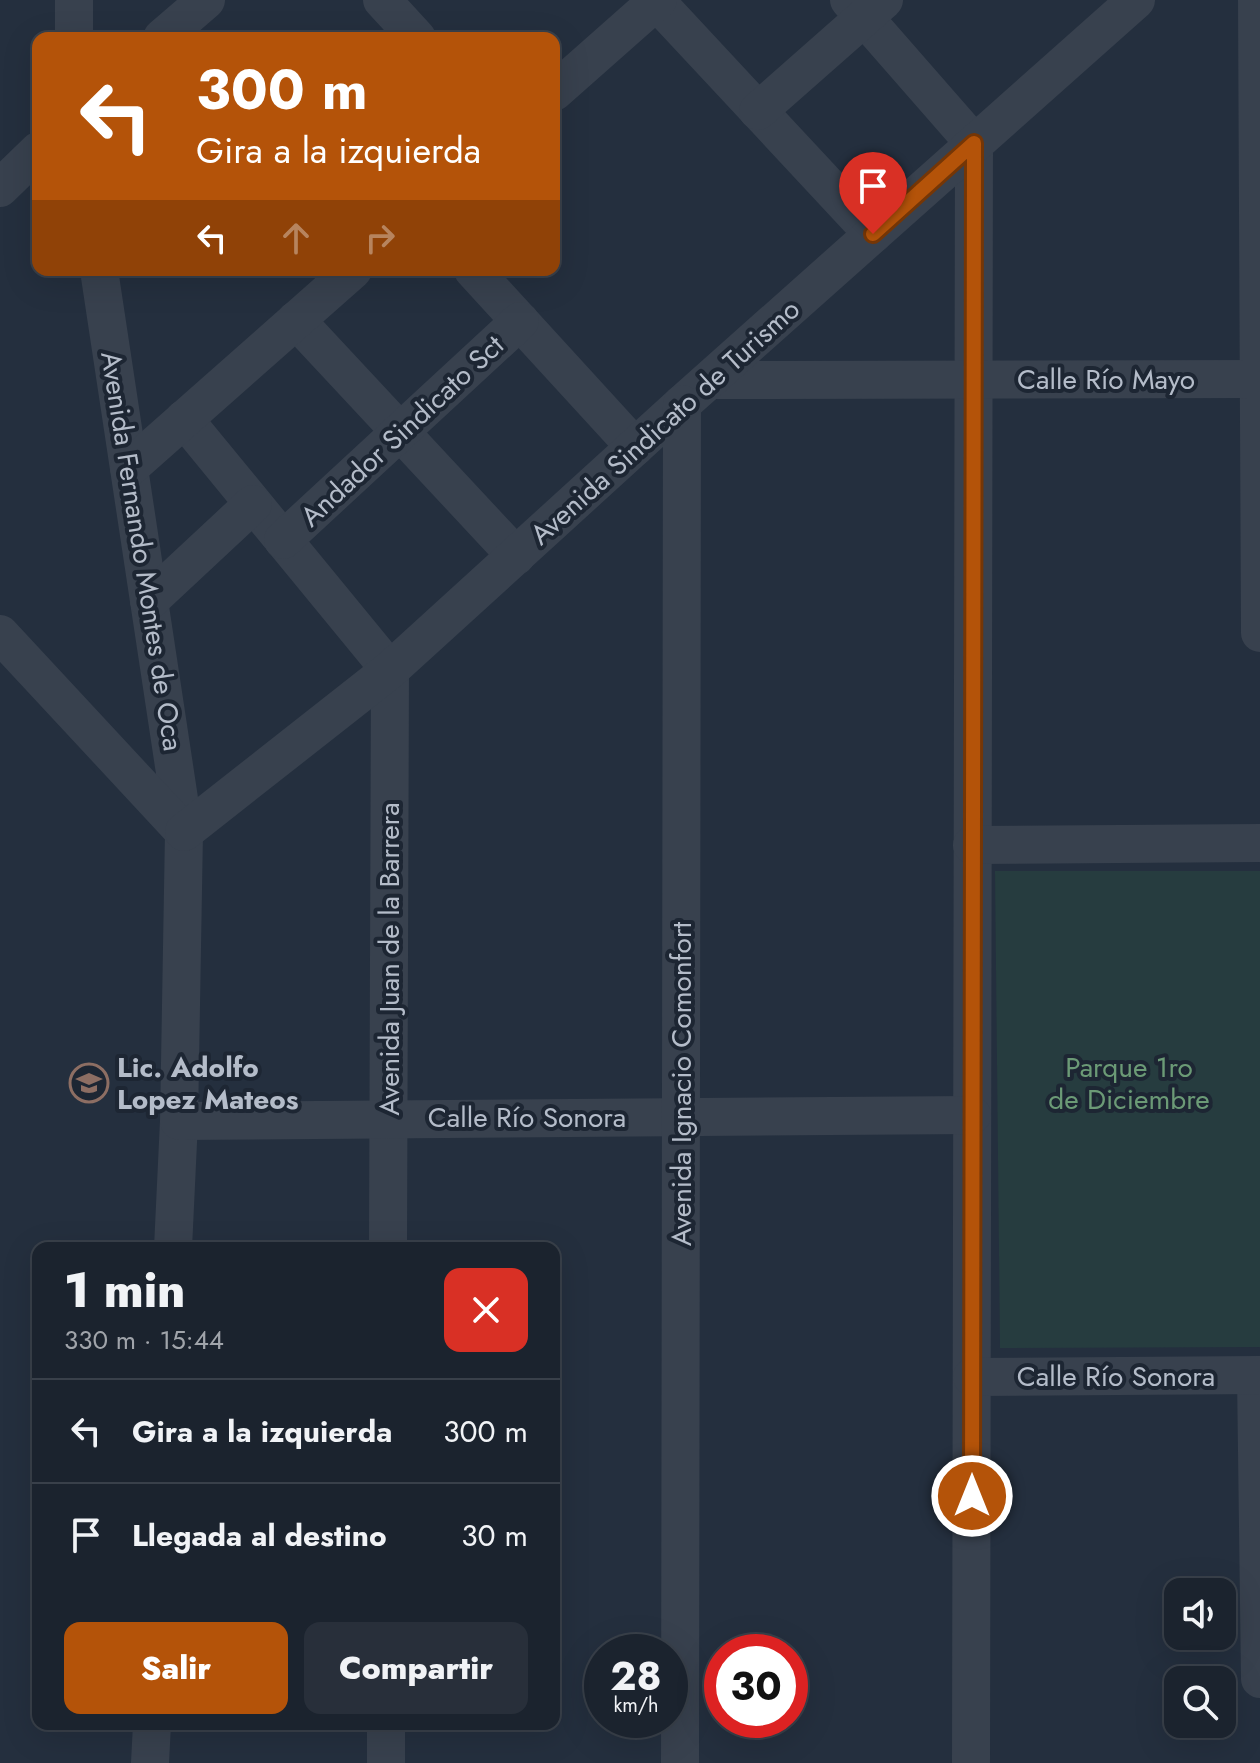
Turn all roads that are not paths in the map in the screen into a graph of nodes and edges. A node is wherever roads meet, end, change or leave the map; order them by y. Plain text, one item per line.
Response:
1 (74, 0) edge
2 (206, 0) edge
3 (382, 0) edge
4 (657, 0) edge
5 (1257, 0) edge
6 (866, 6) edge
7 (1113, 7) edge
8 (74, 32) edge
9 (169, 32) edge
10 (411, 32) edge
11 (560, 87) edge
12 (758, 111) junction
13 (974, 143) junction
14 (32, 157) edge
15 (0, 188) edge
16 (873, 234) junction
17 (103, 276) edge
18 (343, 276) edge
19 (479, 276) edge
20 (296, 320) junction
21 (520, 321) junction
22 (973, 379) junction
23 (1260, 379) edge
24 (712, 380) junction
25 (682, 404) junction
26 (184, 419) junction
27 (401, 431) junction
28 (635, 447) junction
29 (129, 468) junction
30 (253, 504) junction
31 (283, 540) junction
32 (516, 556) junction
33 (149, 601) junction
34 (1260, 633) edge
35 (0, 634) edge
36 (390, 670) junction
37 (184, 832) junction
38 (1260, 843) edge
39 (972, 845) junction
40 (972, 1115) junction
41 (681, 1116) junction
42 (389, 1117) junction
43 (179, 1121) junction
44 (173, 1242) edge
45 (388, 1242) edge
46 (1258, 1375) edge
47 (972, 1377) junction
48 (1260, 1679) edge
49 (152, 1730) edge
50 (386, 1730) edge
51 (150, 1763) edge
52 (386, 1763) edge
53 (680, 1763) edge
54 (971, 1763) edge

1 - 8 street
2 - 9 street
3 - 10 street
4 - 11 street
4 - 12 street
5 - 23 street
6 - 12 street
6 - 13 street
7 - 13 street, Avenida Sindicato de Turismo
12 - 16 street
13 - 16 street, Avenida Sindicato de Turismo
13 - 22 street
14 - 15 street
16 - 24 street, Avenida Sindicato de Turismo
17 - 29 street, Avenida Fernando Montes de Oca
18 - 20 street
19 - 21 street
20 - 26 street
20 - 27 street
21 - 27 street, Andador Sindicato Sct
21 - 28 street
22 - 23 street, Calle Río Mayo
22 - 24 street, Calle Río Mayo
22 - 39 street
23 - 34 street
24 - 25 street, Avenida Sindicato de Turismo
25 - 28 street, Avenida Sindicato de Turismo
25 - 41 street, Avenida Ignacio Comonfort
26 - 29 street
26 - 30 street
27 - 31 street, Andador Sindicato Sct
27 - 32 street
28 - 32 street, Avenida Sindicato de Turismo
29 - 33 street, Avenida Fernando Montes de Oca
30 - 31 street
30 - 33 street, Andador Sindicato Sct
31 - 36 street
32 - 36 street, Avenida Sindicato de Turismo
33 - 37 street, Avenida Fernando Montes de Oca
35 - 37 street
36 - 37 street, Avenida Sindicato de Turismo
36 - 42 street, Avenida Juan de la Barrera
37 - 43 street, Avenida Fernando Montes de Oca
38 - 39 street
39 - 40 street
40 - 41 street, Calle Río Sonora
40 - 47 street
41 - 42 street, Calle Río Sonora
41 - 53 street, Avenida Ignacio Comonfort
42 - 43 street, Calle Río Sonora
42 - 45 street, Avenida Juan de la Barrera
43 - 44 street, Avenida Fernando Montes de Oca
46 - 47 street, Calle Río Sonora
46 - 48 street
47 - 54 street
49 - 51 street
50 - 52 street

